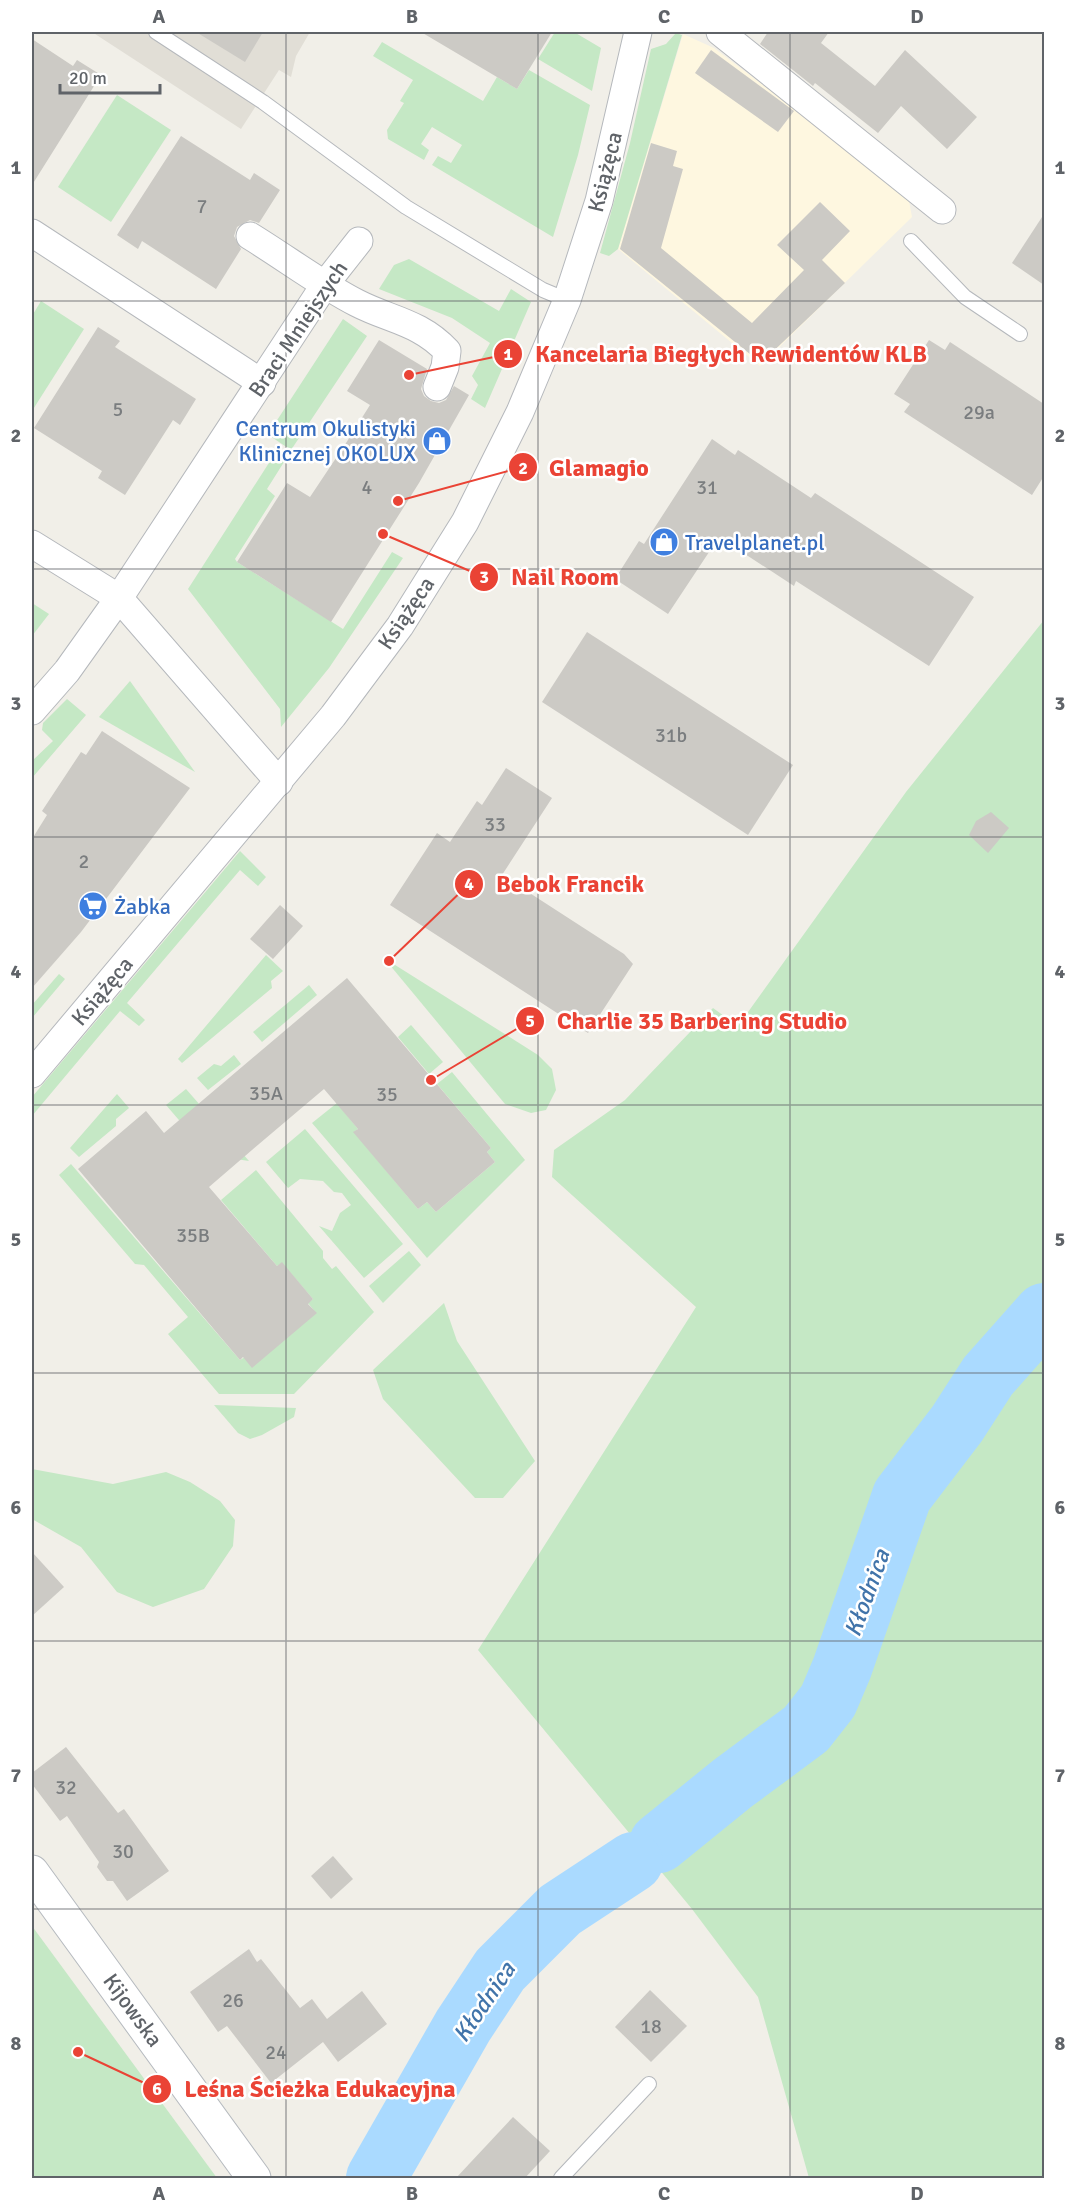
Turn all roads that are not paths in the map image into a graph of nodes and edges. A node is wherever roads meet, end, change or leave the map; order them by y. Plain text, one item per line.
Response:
1 (156, 32) edge
2 (638, 32) edge
3 (720, 32) edge
4 (942, 210) dead end
5 (32, 232) edge
6 (250, 236) dead end
7 (359, 241) dead end
8 (912, 241) dead end
9 (326, 283) junction
10 (567, 300) junction
11 (1020, 334) dead end
12 (262, 383) junction
13 (437, 387) dead end
14 (32, 544) edge
15 (119, 598) junction
16 (32, 711) edge
17 (279, 782) junction
18 (32, 1074) edge
19 (32, 1872) edge
20 (649, 2084) dead end
21 (254, 2178) edge
22 (561, 2178) edge

1 - 10 lane
2 - 10 street, Książęca
3 - 4 street
5 - 12 street
6 - 9 street
7 - 9 street, Braci Mniejszych
8 - 11 lane
9 - 12 street, Braci Mniejszych
9 - 13 street
10 - 17 street, Książęca
12 - 15 street, Braci Mniejszych
14 - 15 street
15 - 16 street, Braci Mniejszych
15 - 17 street
17 - 18 street, Książęca
19 - 21 street, Kijowska
20 - 22 lane

